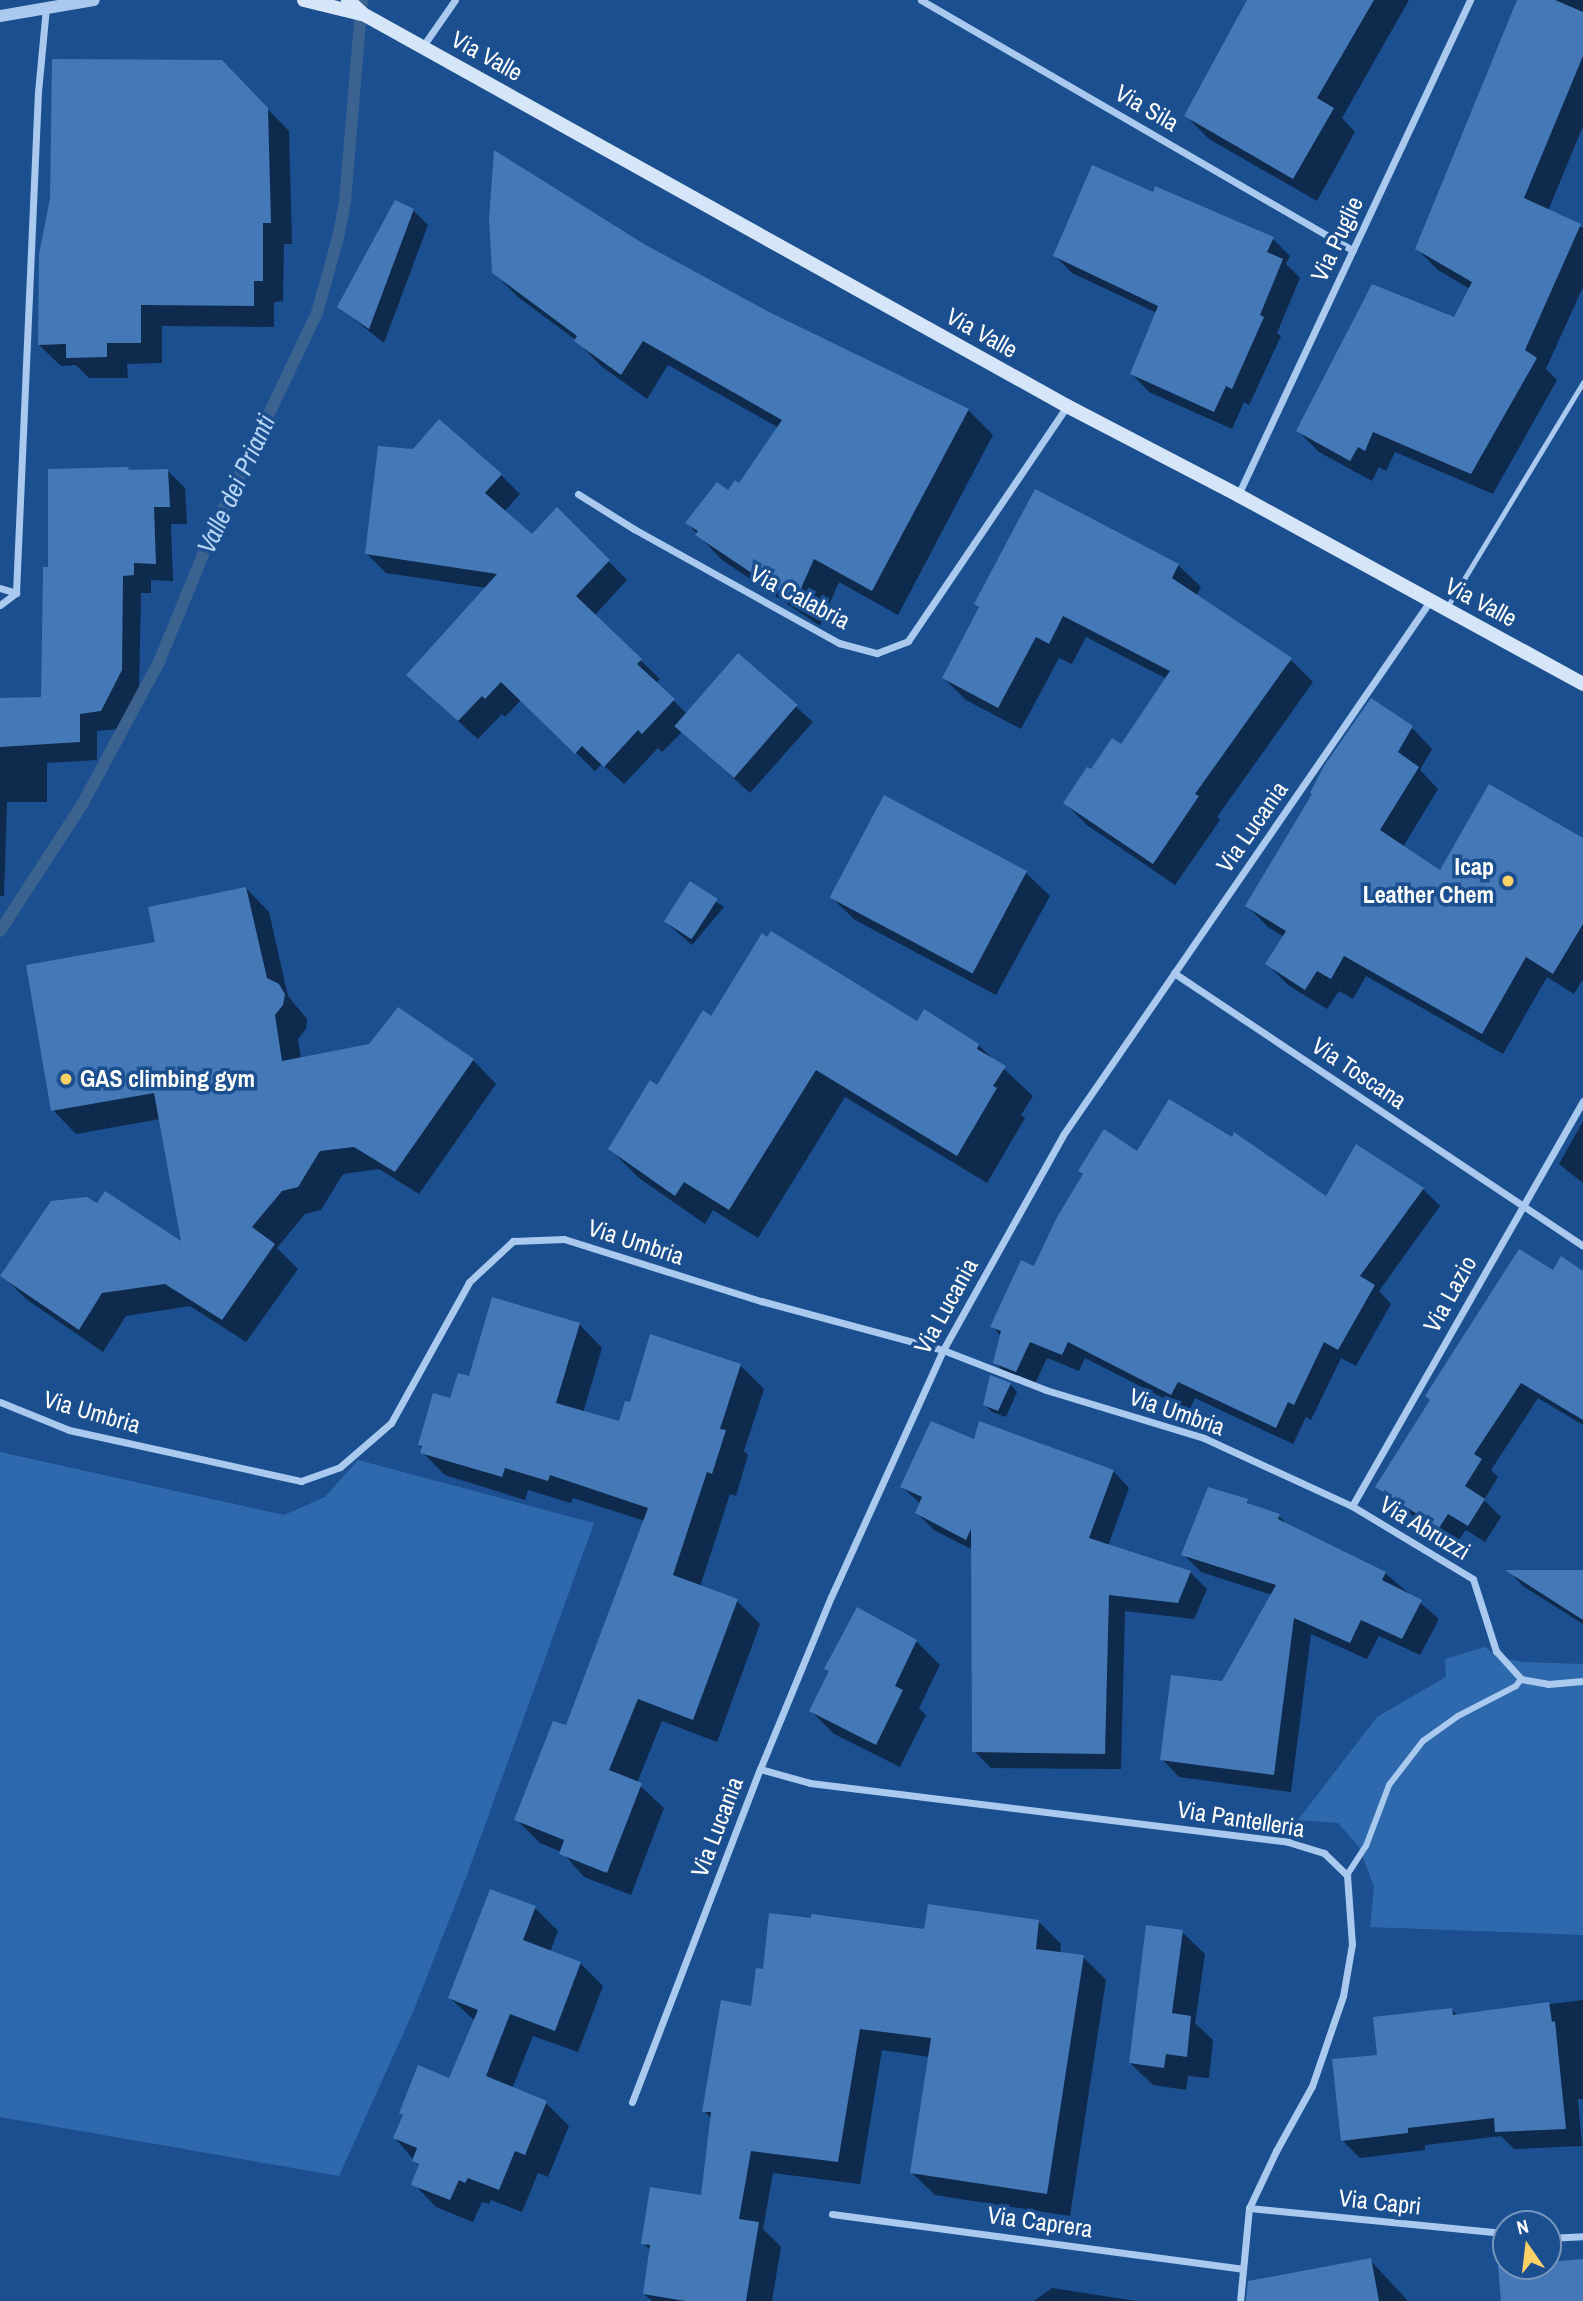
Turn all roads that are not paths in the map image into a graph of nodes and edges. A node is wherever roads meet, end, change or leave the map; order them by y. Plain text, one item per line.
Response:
1 (94, 0) edge
2 (304, 0) edge
3 (348, 0) edge
4 (456, 0) edge
5 (921, 0) edge
6 (1470, 0) edge
7 (46, 8) junction
8 (363, 14) junction
9 (0, 16) edge
10 (423, 46) junction
11 (1353, 250) junction
12 (1583, 382) edge
13 (1067, 406) junction
14 (579, 494) dead end
15 (1238, 495) junction
16 (0, 588) edge
17 (16, 593) junction
18 (1430, 601) junction
19 (0, 605) edge
20 (1446, 609) junction
21 (1583, 684) edge
22 (1174, 973) junction
23 (1583, 1101) edge
24 (1522, 1206) junction
25 (1583, 1246) edge
26 (943, 1350) junction
27 (0, 1402) edge
28 (1352, 1506) junction
29 (1521, 1679) junction
30 (1583, 1681) edge
31 (760, 1769) junction
32 (1347, 1875) junction
33 (632, 2102) dead end
34 (1250, 2208) junction
35 (832, 2214) dead end
36 (1492, 2232) edge
37 (1583, 2236) edge
38 (1562, 2237) edge
39 (1242, 2269) junction
40 (1240, 2301) edge

1 - 7 street
2 - 8 main road, Via Valle
3 - 8 main road, Via Valle
4 - 10 street
5 - 11 street, Via Sila
6 - 11 street, Via Puglie
7 - 9 street
7 - 17 street
8 - 10 main road, Via Valle
10 - 13 main road, Via Valle
11 - 15 street, Via Puglie
12 - 20 lane
13 - 14 street, Via Calabria
13 - 15 main road, Via Valle
15 - 18 main road, Via Valle
16 - 17 street
17 - 19 street
18 - 20 main road, Via Valle
18 - 22 street, Via Lucania
20 - 21 main road, Via Valle
22 - 24 street, Via Toscana
22 - 26 street, Via Lucania
23 - 24 street, Via Lazio
24 - 25 street, Via Toscana
24 - 28 street, Via Lazio
26 - 27 street, Via Umbria
26 - 28 street, Via Umbria
26 - 31 street, Via Lucania
28 - 29 street, Via Abruzzi
29 - 30 street
29 - 32 street
31 - 32 street, Via Pantelleria
31 - 33 street, Via Lucania
32 - 34 street
34 - 36 street, Via Capri
34 - 39 street
35 - 39 street, Via Caprera
37 - 38 street
39 - 40 street

